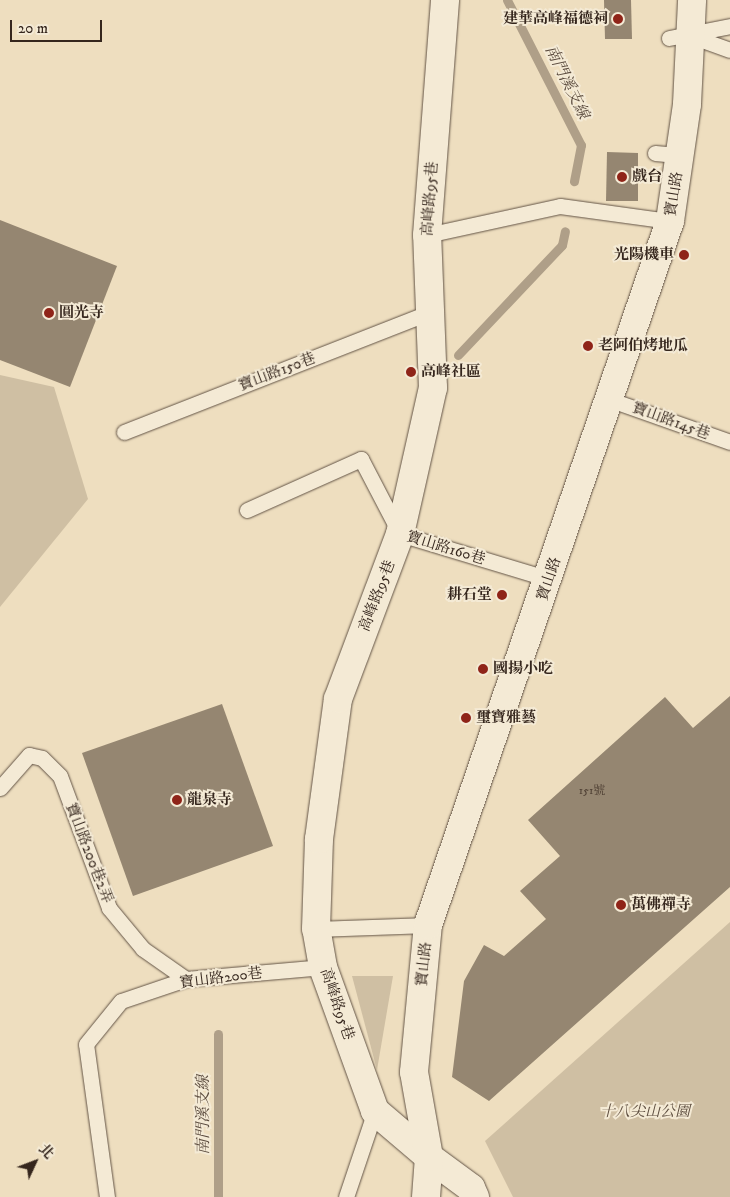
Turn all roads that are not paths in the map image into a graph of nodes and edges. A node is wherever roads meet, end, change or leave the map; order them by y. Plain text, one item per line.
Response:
1 (445, 0) edge
2 (692, 0) edge
3 (730, 26) edge
4 (680, 37) junction
5 (730, 50) edge
6 (670, 222) junction
7 (427, 235) junction
8 (430, 312) junction
9 (612, 400) junction
10 (124, 432) dead end
11 (730, 442) edge
12 (247, 510) dead end
13 (400, 534) junction
14 (549, 579) junction
15 (0, 788) edge
16 (428, 925) junction
17 (316, 929) junction
18 (323, 967) junction
19 (186, 979) junction
20 (375, 1111) junction
21 (429, 1157) junction
22 (107, 1197) edge
23 (346, 1197) edge
24 (426, 1197) edge
25 (475, 1197) edge

1 - 7 street, 高峰路95巷
2 - 4 street, 寶山路
3 - 4 lane
4 - 5 lane
4 - 6 street, 寶山路
6 - 7 lane
6 - 9 street, 寶山路
7 - 8 street, 高峰路95巷
8 - 10 lane, 寶山路150巷
8 - 13 street, 高峰路95巷
9 - 11 lane, 寶山路145巷
9 - 14 street, 寶山路
12 - 13 lane, 寶山路160巷
13 - 14 lane, 寶山路160巷
13 - 17 street, 高峰路95巷
14 - 16 street, 寶山路
15 - 19 lane, 寶山路200巷2弄
16 - 17 lane
16 - 21 street, 寶山路
17 - 18 street, 高峰路95巷
18 - 19 lane, 寶山路200巷
18 - 20 street, 高峰路95巷
19 - 22 lane, 寶山路200巷
20 - 21 street, 高峰路95巷
20 - 23 lane
21 - 24 street, 寶山路
21 - 25 street

